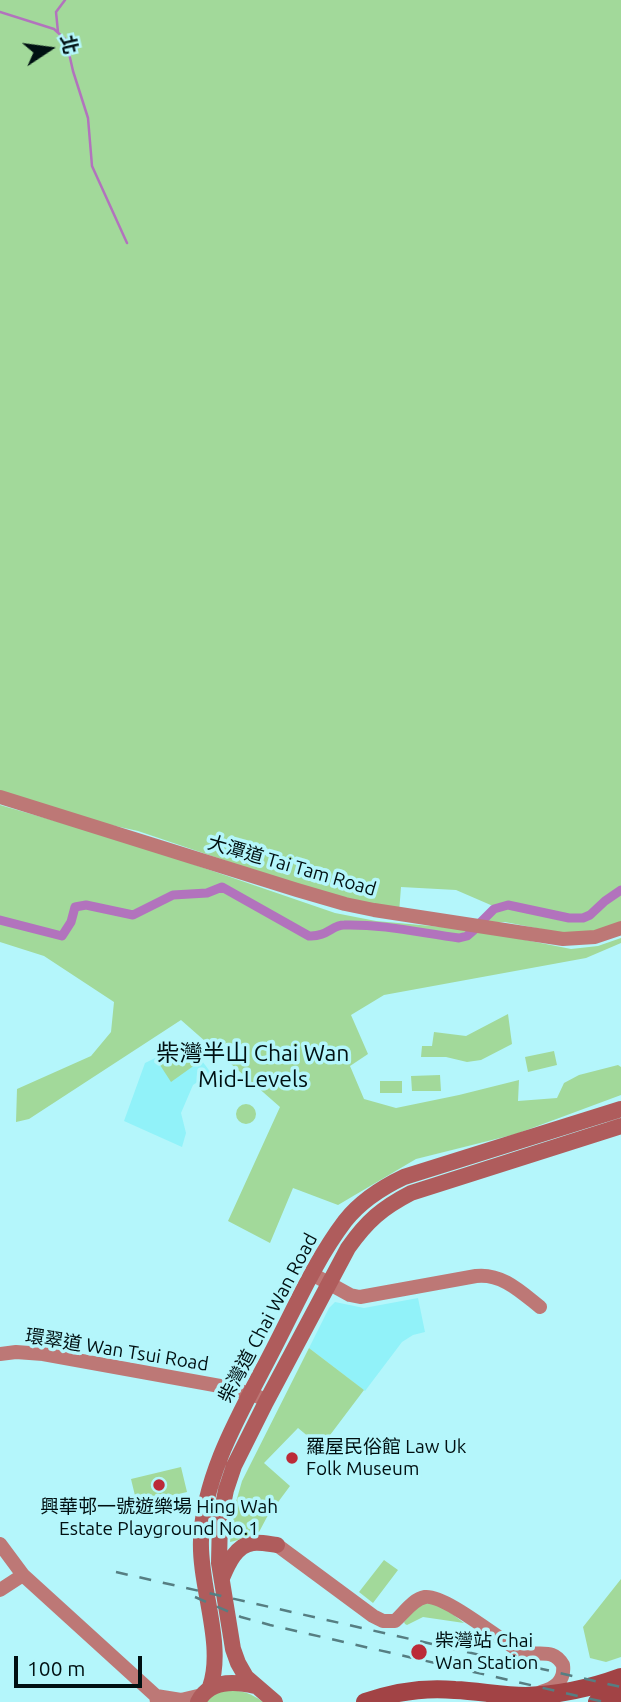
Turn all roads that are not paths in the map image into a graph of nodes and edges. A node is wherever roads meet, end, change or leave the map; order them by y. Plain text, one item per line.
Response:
1 (0, 797) edge
2 (621, 928) edge
3 (621, 1109) edge
4 (621, 1126) edge
5 (312, 1274) junction
6 (329, 1283) junction
7 (540, 1307) dead end
8 (0, 1354) edge
9 (251, 1394) junction
10 (267, 1400) junction
11 (0, 1544) edge
12 (277, 1545) joint
13 (23, 1575) junction
14 (222, 1578) junction
15 (0, 1590) edge
16 (621, 1677) edge
17 (255, 1686) junction
18 (203, 1695) edge
19 (621, 1695) edge
20 (526, 1696) junction
21 (157, 1699) edge
22 (275, 1702) edge
23 (365, 1702) edge
24 (421, 1702) edge
25 (467, 1702) edge
26 (597, 1702) edge

1 - 2 street, 大潭道 Tai Tam Road
3 - 5 main road, 柴灣道 Chai Wan Road
4 - 6 main road, 柴灣道 Chai Wan Road
5 - 6 street
5 - 9 main road, 柴灣道 Chai Wan Road
6 - 7 street
6 - 10 main road, 柴灣道 Chai Wan Road
8 - 9 street, 環翠道 Wan Tsui Road
9 - 10 street, 環翠道 Wan Tsui Road
9 - 18 main road, 柴灣道 Chai Wan Road
10 - 14 main road, 柴灣道 Chai Wan Road
11 - 13 street
12 - 14 main road
12 - 20 street
13 - 15 street
13 - 21 street
14 - 17 main road, 柴灣道 Chai Wan Road
16 - 20 highway
17 - 18 main road
17 - 22 main road, 柴灣道 Chai Wan Road
18 - 21 street
19 - 26 highway
20 - 23 highway
24 - 25 highway

